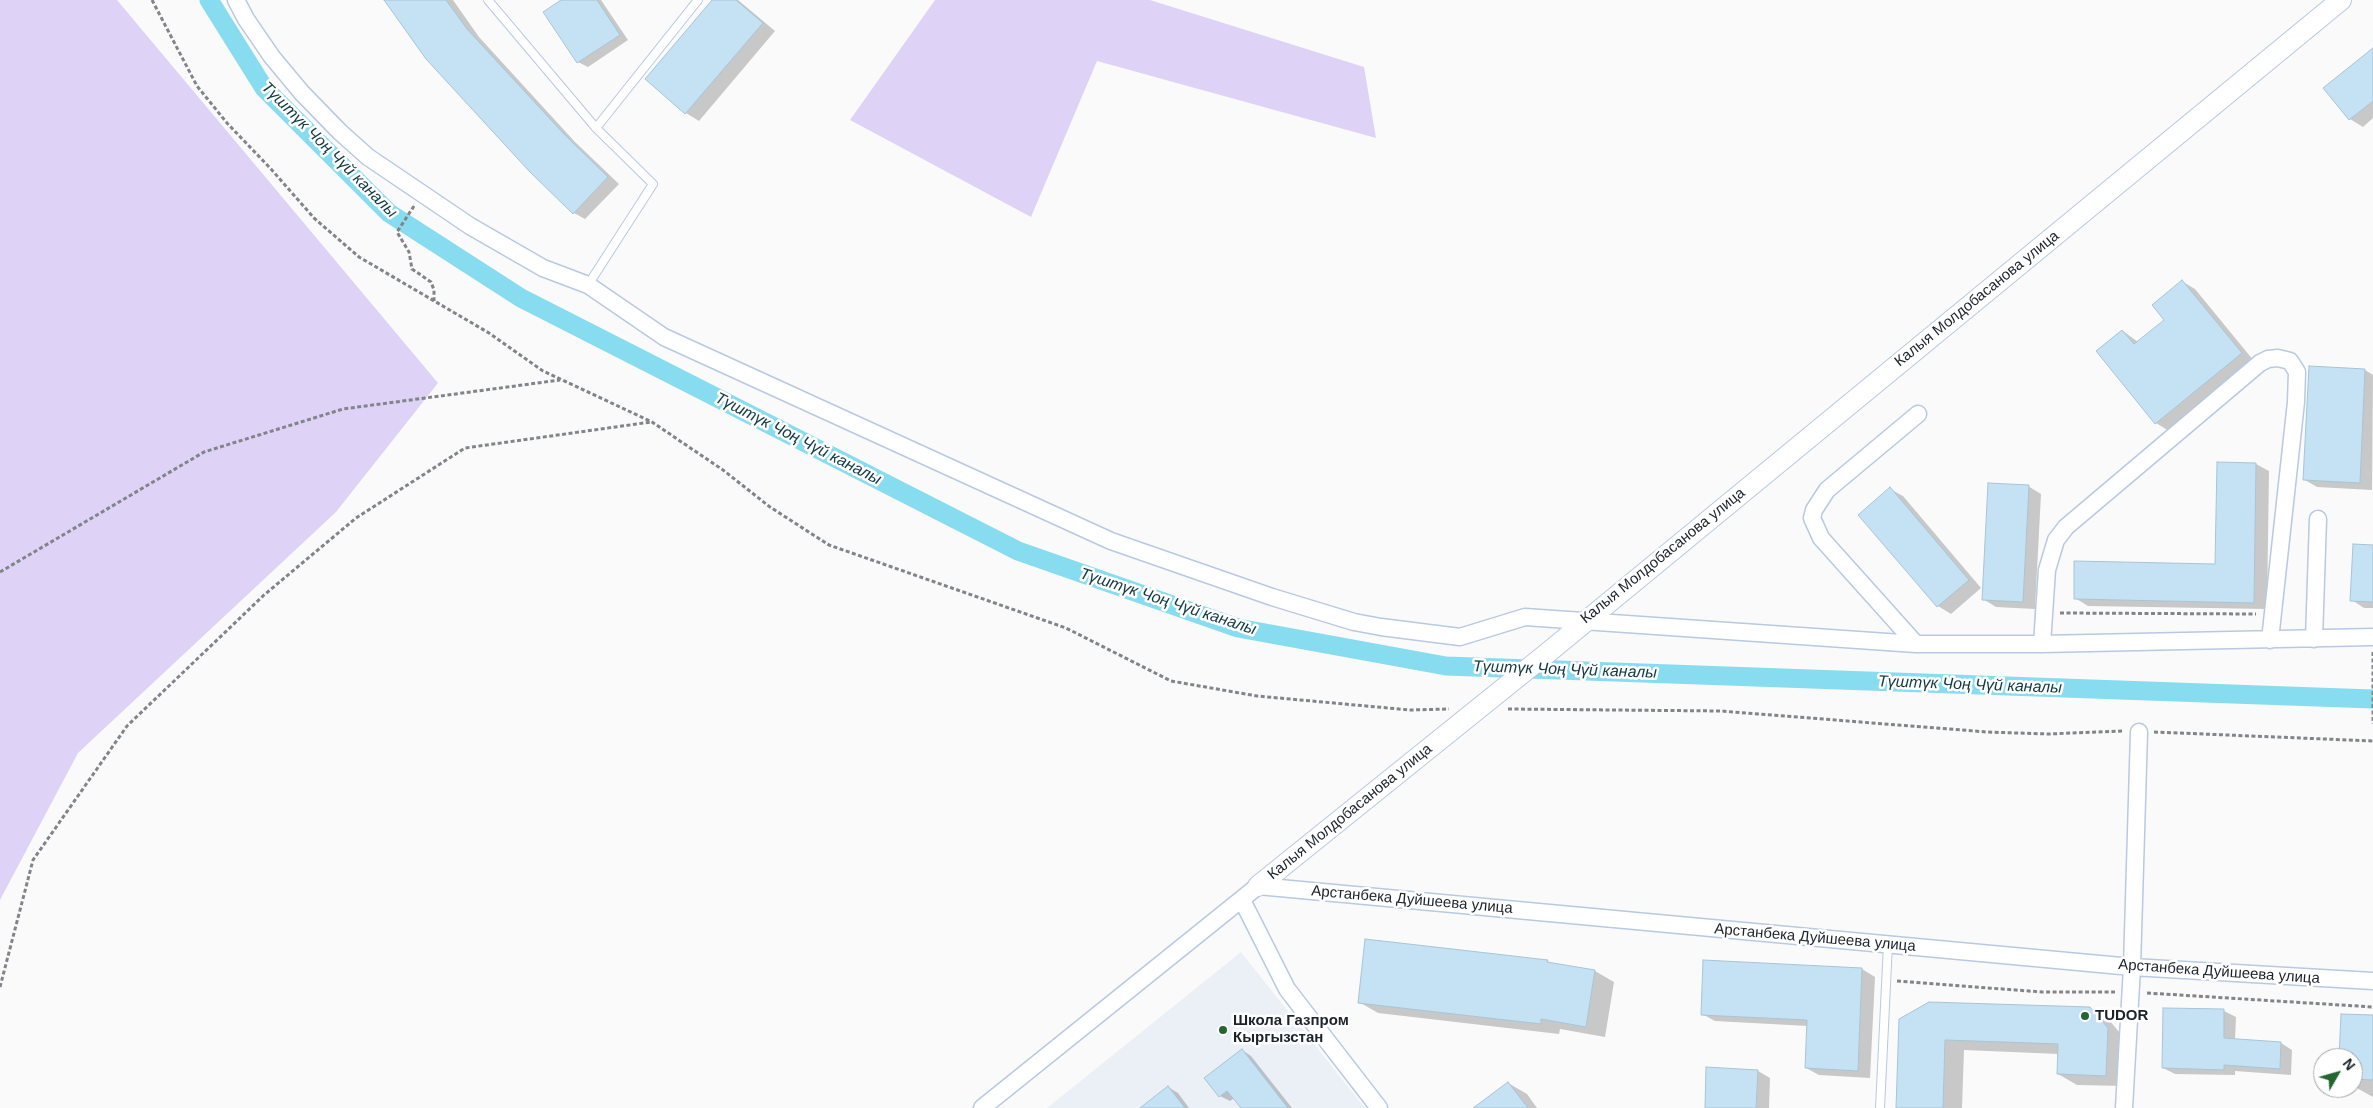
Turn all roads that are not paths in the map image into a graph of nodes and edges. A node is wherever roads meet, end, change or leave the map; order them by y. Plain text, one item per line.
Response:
1 (236, 0) edge
2 (488, 0) edge
3 (698, 0) edge
4 (2341, 0) edge
5 (596, 128) junction
6 (588, 285) junction
7 (1918, 414) dead end
8 (2318, 519) dead end
9 (1583, 622) junction
10 (2373, 637) edge
11 (2314, 639) junction
12 (2270, 640) junction
13 (1916, 644) junction
14 (2042, 644) junction
15 (2139, 732) dead end
16 (1258, 886) junction
17 (1242, 900) junction
18 (1888, 944) junction
19 (2132, 967) junction
20 (2373, 981) edge
21 (982, 1108) edge
22 (1379, 1108) edge
23 (1880, 1108) edge
24 (2124, 1108) edge

1 - 6 street
2 - 5 lane
3 - 5 lane
4 - 9 street, Калыя Молдобасанова улица
5 - 6 lane
6 - 9 street
7 - 13 street
8 - 11 street
9 - 13 street
9 - 16 street, Калыя Молдобасанова улица
10 - 11 street
11 - 12 street
12 - 14 street
12 - 14 street
13 - 14 street
15 - 19 street
16 - 17 street, Калыя Молдобасанова улица
16 - 18 street, Арстанбека Дуйшеева улица
17 - 21 street, Калыя Молдобасанова улица
17 - 22 street
18 - 19 street, Арстанбека Дуйшеева улица
18 - 23 lane
19 - 20 street, Арстанбека Дуйшеева улица
19 - 24 street

